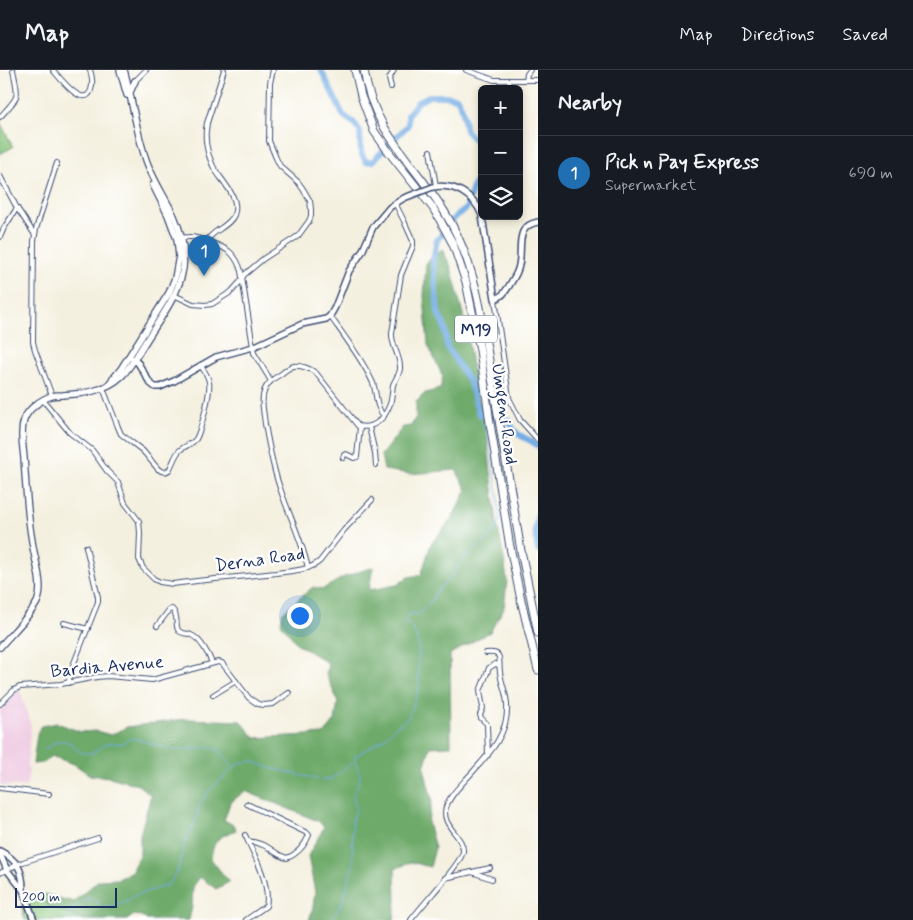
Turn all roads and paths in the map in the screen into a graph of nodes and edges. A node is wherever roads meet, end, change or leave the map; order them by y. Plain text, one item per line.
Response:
1 (13, 70) edge
2 (52, 70) edge
3 (90, 70) edge
4 (120, 70) edge
5 (124, 70) edge
6 (146, 70) edge
7 (224, 70) edge
8 (273, 70) edge
9 (355, 70) edge
10 (364, 70) edge
11 (394, 70) edge
12 (466, 70) edge
13 (530, 70) edge
14 (526, 80) junction
15 (538, 80) edge
16 (135, 81) junction
17 (126, 85) junction
18 (391, 87) dead end
19 (130, 92) junction
20 (0, 117) edge
21 (430, 151) dead end
22 (57, 163) dead end
23 (0, 176) edge
24 (435, 186) junction
25 (395, 203) junction
26 (478, 207) edge
27 (17, 208) junction
28 (483, 220) edge
29 (538, 222) edge
30 (35, 235) junction
31 (0, 237) edge
32 (180, 239) junction
33 (206, 242) junction
34 (242, 277) junction
35 (172, 295) junction
36 (495, 299) junction
37 (330, 316) junction
38 (253, 347) junction
39 (132, 358) junction
40 (200, 365) junction
41 (271, 380) junction
42 (106, 386) junction
43 (52, 396) junction
44 (43, 400) junction
45 (384, 416) junction
46 (360, 427) junction
47 (369, 427) junction
48 (538, 440) edge
49 (343, 458) dead end
50 (376, 465) dead end
51 (372, 500) dead end
52 (86, 547) dead end
53 (308, 568) junction
54 (64, 623) dead end
55 (157, 626) dead end
56 (88, 629) junction
57 (538, 633) edge
58 (0, 647) edge
59 (486, 653) dead end
60 (212, 663) junction
61 (499, 665) junction
62 (538, 670) edge
63 (236, 681) junction
64 (68, 683) junction
65 (289, 693) dead end
66 (213, 695) dead end
67 (0, 704) edge
68 (488, 754) junction
69 (0, 788) edge
70 (49, 794) dead end
71 (247, 804) dead end
72 (245, 835) dead end
73 (98, 838) dead end
74 (248, 842) junction
75 (0, 853) edge
76 (18, 865) junction
77 (490, 868) dead end
78 (7, 870) junction
79 (472, 872) junction
80 (0, 873) edge
81 (445, 878) junction
82 (492, 879) dead end
83 (23, 890) junction
84 (34, 920) edge
85 (246, 920) edge
86 (411, 920) edge

1 - 20 street
2 - 3 street
4 - 17 main road
5 - 17 main road
6 - 16 street
7 - 33 street
8 - 34 street
9 - 62 highway, Umgeni Road / M19
10 - 57 highway, Umgeni Road / M19
11 - 18 street
12 - 14 street
13 - 14 street
14 - 15 street
16 - 17 street
16 - 19 main road
17 - 19 main road
17 - 32 main road
19 - 32 main road
21 - 24 street
22 - 30 street
23 - 27 street
24 - 25 street, bridge
24 - 26 street
25 - 37 street
25 - 45 street
27 - 30 street
27 - 31 street
28 - 36 street
29 - 36 street
30 - 43 street
32 - 33 street
32 - 35 main road
33 - 34 street
34 - 35 street
34 - 38 street
35 - 39 main road
36 - 48 street
37 - 38 street
37 - 45 street
38 - 40 street
38 - 41 street
39 - 40 street
39 - 42 main road
40 - 42 street
41 - 46 street
41 - 53 street
42 - 43 main road
43 - 44 main road
44 - 53 street, Derna Road
44 - 58 main road
45 - 47 street
46 - 47 street
46 - 49 street
47 - 50 street
51 - 53 street, Derna Road
52 - 56 street
54 - 56 street
55 - 60 street
56 - 64 street
59 - 61 street
60 - 63 street
60 - 64 street, Bardia Avenue
61 - 68 street
61 - 68 street
63 - 65 street
63 - 66 street
64 - 67 street, Bardia Avenue
68 - 81 street
69 - 70 street
71 - 74 street
72 - 74 street
73 - 76 street
74 - 85 street
75 - 76 street
75 - 78 street
76 - 78 street
76 - 83 street
77 - 79 street
78 - 80 street
78 - 83 street
79 - 81 street
79 - 82 street
81 - 86 street
83 - 84 street

